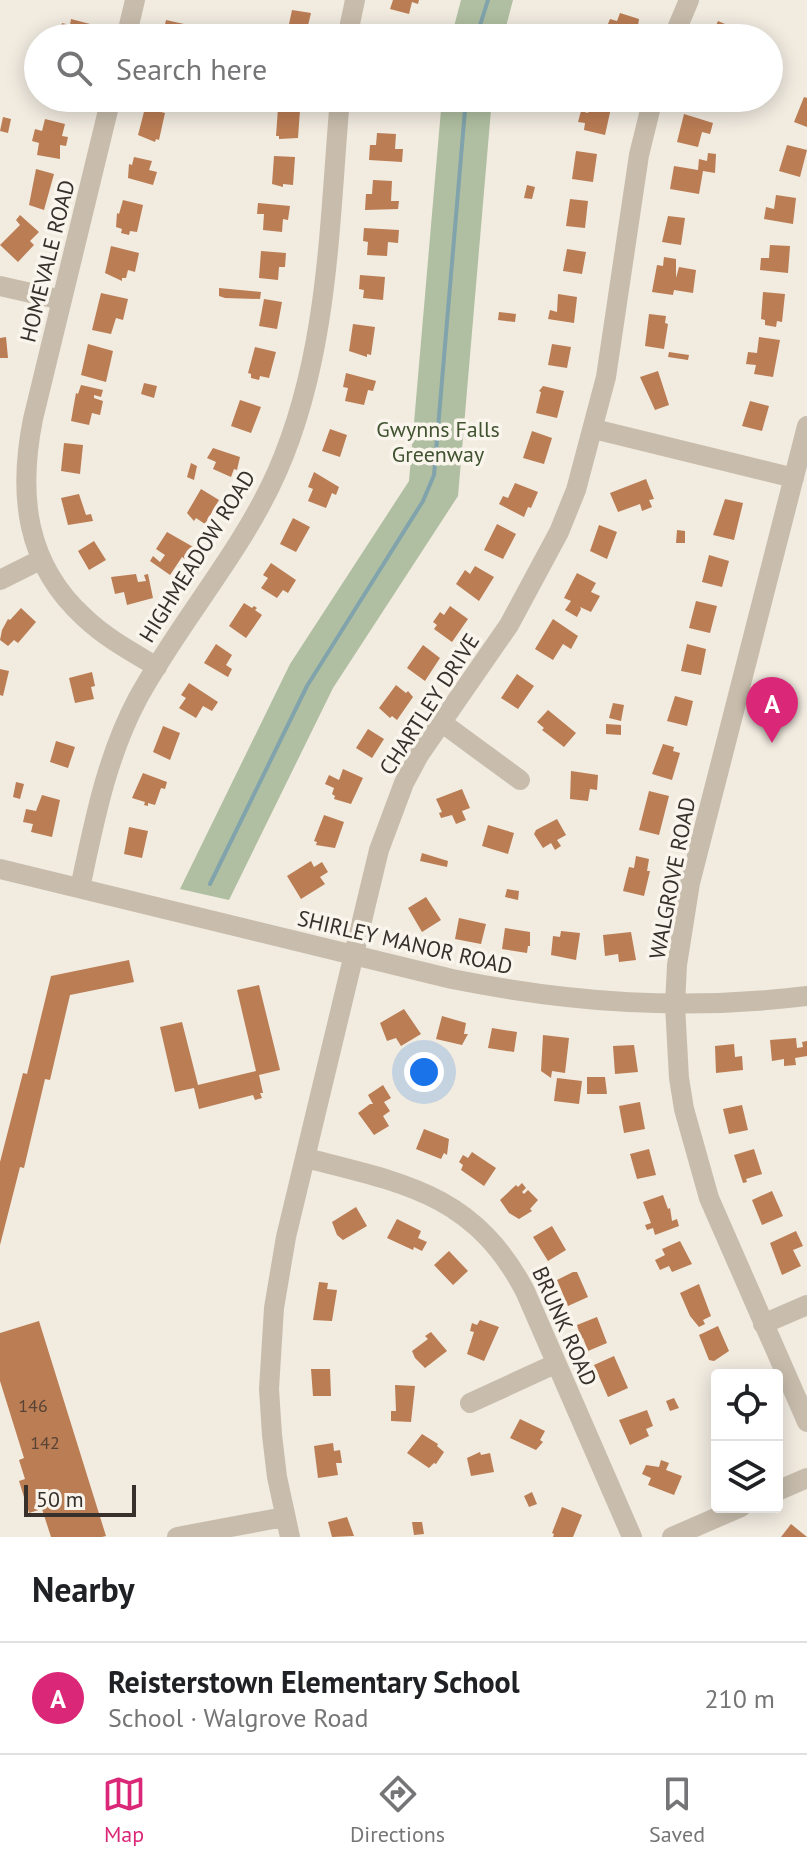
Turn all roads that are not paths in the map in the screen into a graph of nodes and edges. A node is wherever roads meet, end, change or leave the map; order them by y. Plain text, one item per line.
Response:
1 (135, 0) edge
2 (355, 0) edge
3 (689, 0) edge
4 (129, 24) edge
5 (350, 24) edge
6 (679, 24) edge
7 (108, 112) edge
8 (339, 112) edge
9 (650, 112) edge
10 (0, 286) edge
11 (62, 300) junction
12 (807, 426) edge
13 (594, 429) junction
14 (794, 478) junction
15 (40, 560) junction
16 (0, 580) edge
17 (157, 667) junction
18 (441, 722) junction
19 (520, 780) dead end
20 (0, 869) edge
21 (80, 888) junction
22 (353, 955) junction
23 (807, 996) edge
24 (675, 1005) junction
25 (306, 1158) junction
26 (807, 1305) edge
27 (763, 1324) junction
28 (555, 1364) junction
29 (470, 1403) dead end
30 (807, 1422) edge
31 (807, 1478) edge
32 (783, 1488) edge
33 (727, 1513) edge
34 (287, 1527) edge
35 (177, 1537) edge
36 (632, 1537) edge
37 (672, 1537) edge

1 - 4 street
2 - 5 street
3 - 6 street
7 - 11 street, HOMEVALE ROAD
8 - 17 street, HIGHMEADOW ROAD
9 - 13 street, CHARTLEY DRIVE
10 - 11 street
11 - 15 street, HOMEVALE ROAD
12 - 14 street, WALGROVE ROAD
13 - 14 street
13 - 18 street, CHARTLEY DRIVE
14 - 24 street, WALGROVE ROAD
15 - 16 street
15 - 17 street, HOMEVALE ROAD
17 - 21 street, HIGHMEADOW ROAD
18 - 19 street
18 - 22 street, CHARTLEY DRIVE
20 - 21 street, SHIRLEY MANOR ROAD
21 - 22 street, SHIRLEY MANOR ROAD
22 - 24 street, SHIRLEY MANOR ROAD
22 - 25 street, CHARTLEY DRIVE
23 - 24 street, SHIRLEY MANOR ROAD
24 - 27 street, WALGROVE ROAD
25 - 28 street, BRUNK ROAD
25 - 34 street, CHARTLEY DRIVE
26 - 27 street
27 - 30 street, WALGROVE ROAD
28 - 29 street
28 - 36 street, BRUNK ROAD
31 - 32 street
33 - 37 street
34 - 35 street

